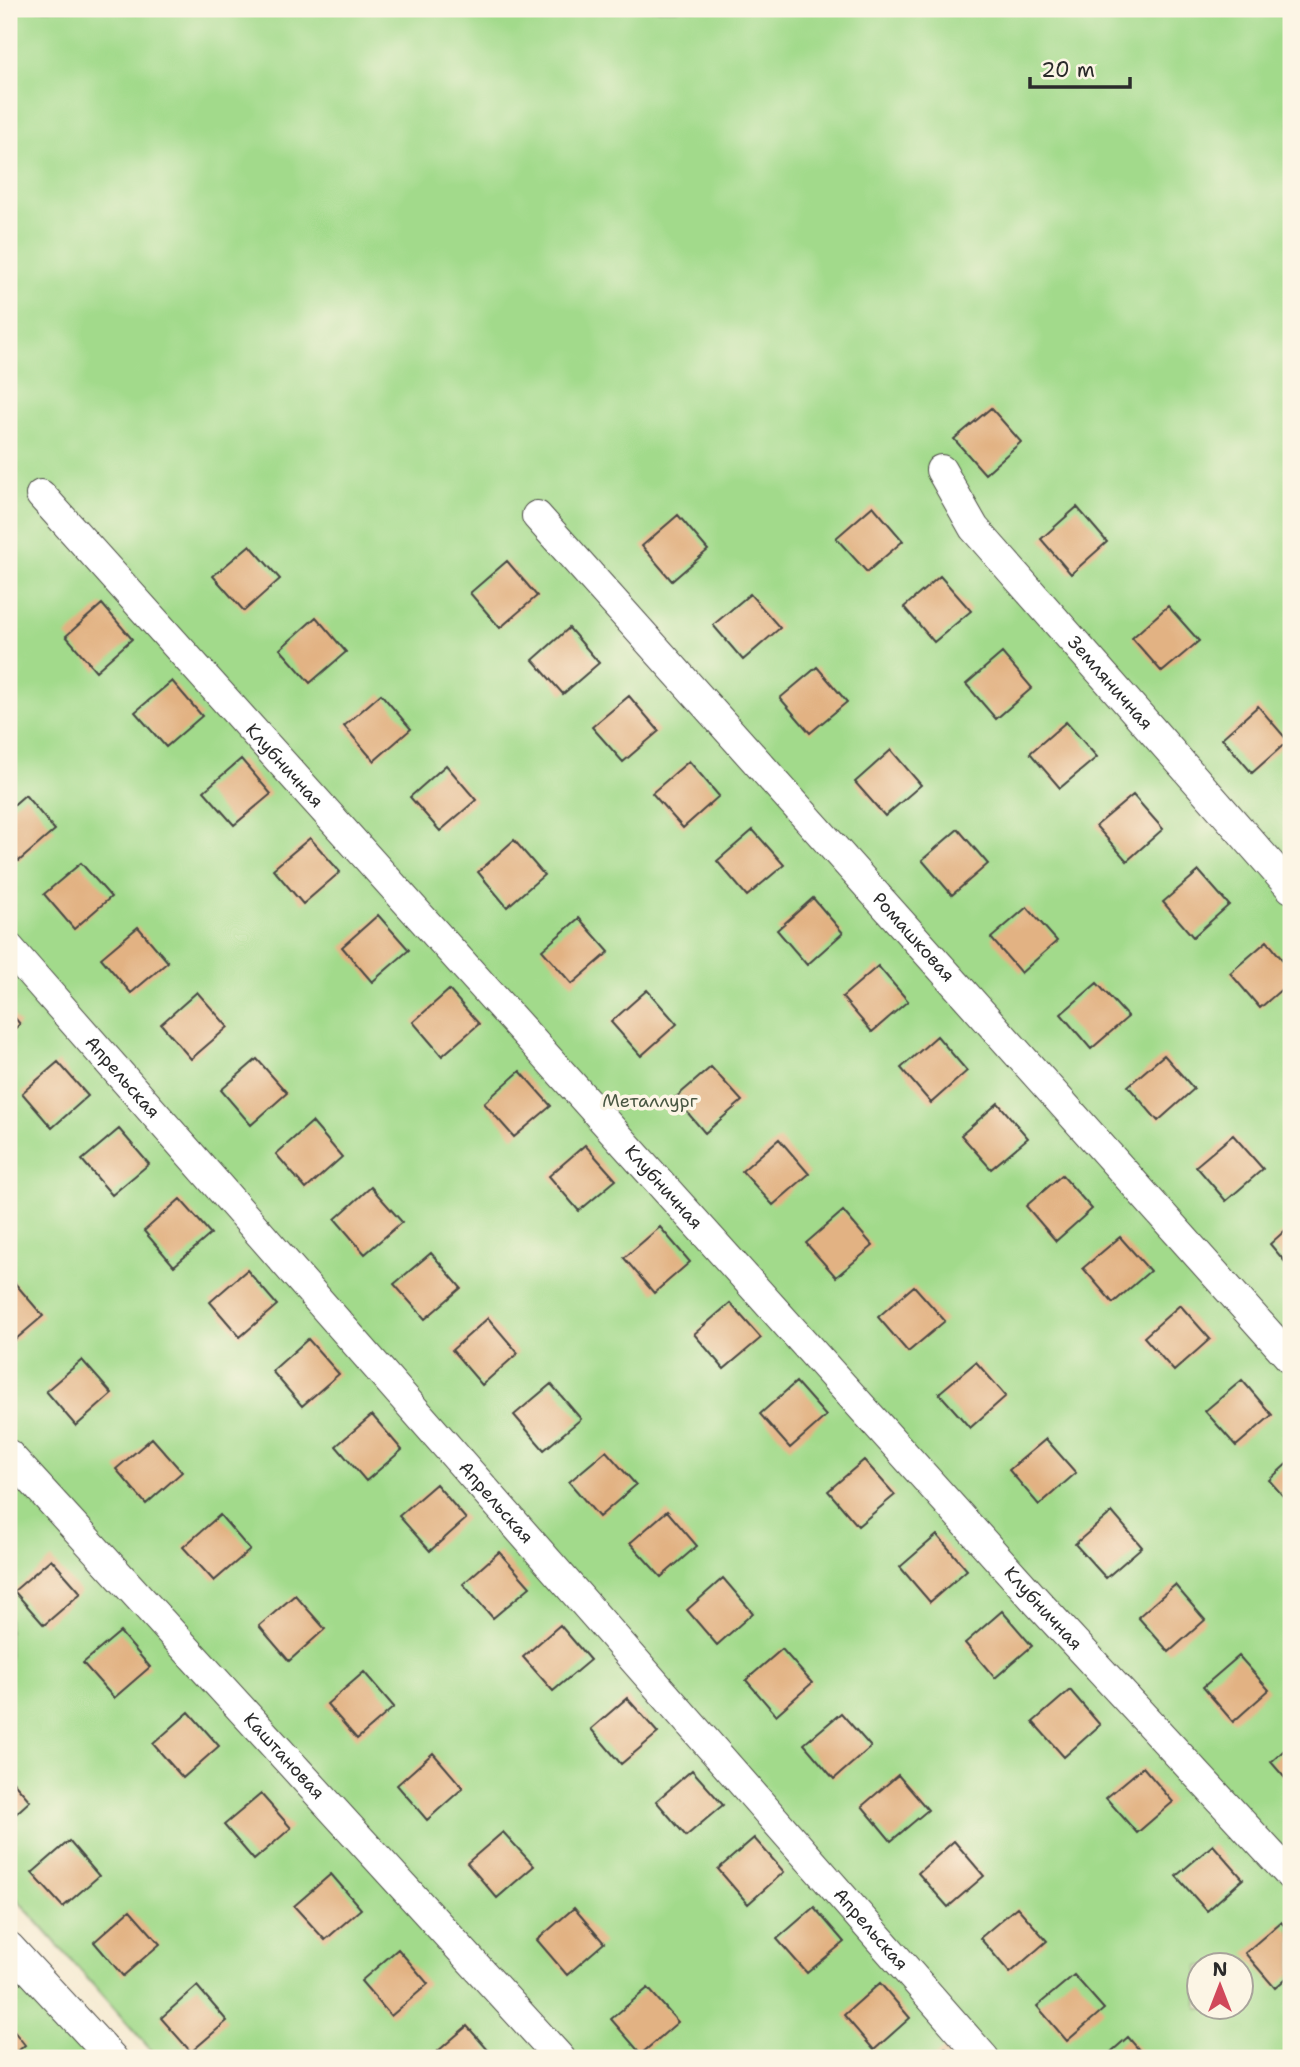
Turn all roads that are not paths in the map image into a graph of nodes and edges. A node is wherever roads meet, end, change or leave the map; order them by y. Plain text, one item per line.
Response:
1 (941, 470) dead end
2 (41, 495) dead end
3 (537, 516) dead end
4 (1291, 888) edge
5 (9, 948) edge
6 (1291, 1359) edge
7 (9, 1455) edge
8 (1291, 1876) edge
9 (9, 1947) edge
10 (112, 2058) edge
11 (560, 2058) edge
12 (984, 2058) edge

1 - 4 street, Земляничная
2 - 8 street, Клубничная
3 - 6 street, Ромашковая
5 - 12 street, Апрельская
7 - 11 street, Каштановая
9 - 10 street

